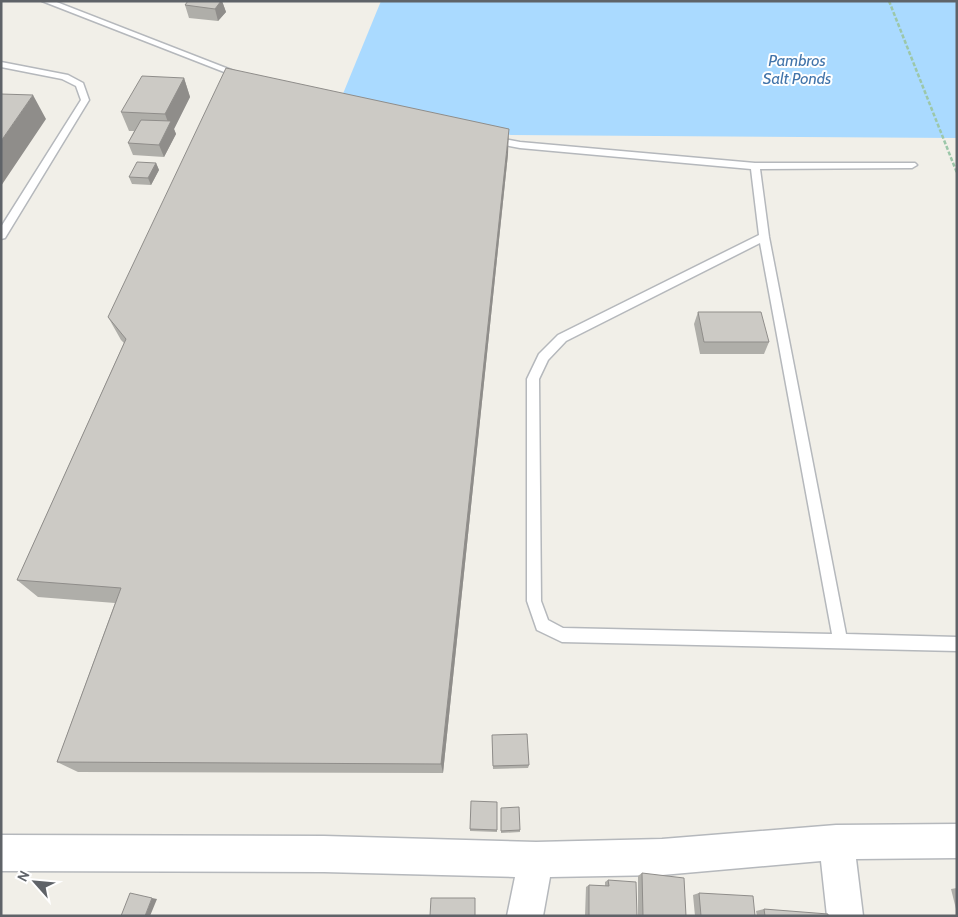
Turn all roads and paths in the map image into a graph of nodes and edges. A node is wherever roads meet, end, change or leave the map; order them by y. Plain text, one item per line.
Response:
1 (46, 1) edge
2 (889, 1) edge
3 (1, 64) edge
4 (246, 77) edge
5 (484, 138) edge
6 (912, 165) dead end
7 (755, 166) junction
8 (957, 173) edge
9 (1, 236) edge
10 (764, 237) junction
11 (840, 640) junction
12 (957, 644) edge
13 (957, 841) edge
14 (836, 842) junction
15 (1, 852) edge
16 (536, 860) junction
17 (525, 916) edge
18 (845, 916) edge

1 - 4 lane
2 - 8 path
3 - 9 lane
5 - 7 lane
6 - 7 lane
7 - 10 lane
10 - 11 lane
10 - 11 lane
11 - 12 lane
13 - 14 street
14 - 16 street
14 - 18 street
15 - 16 street
16 - 17 street

